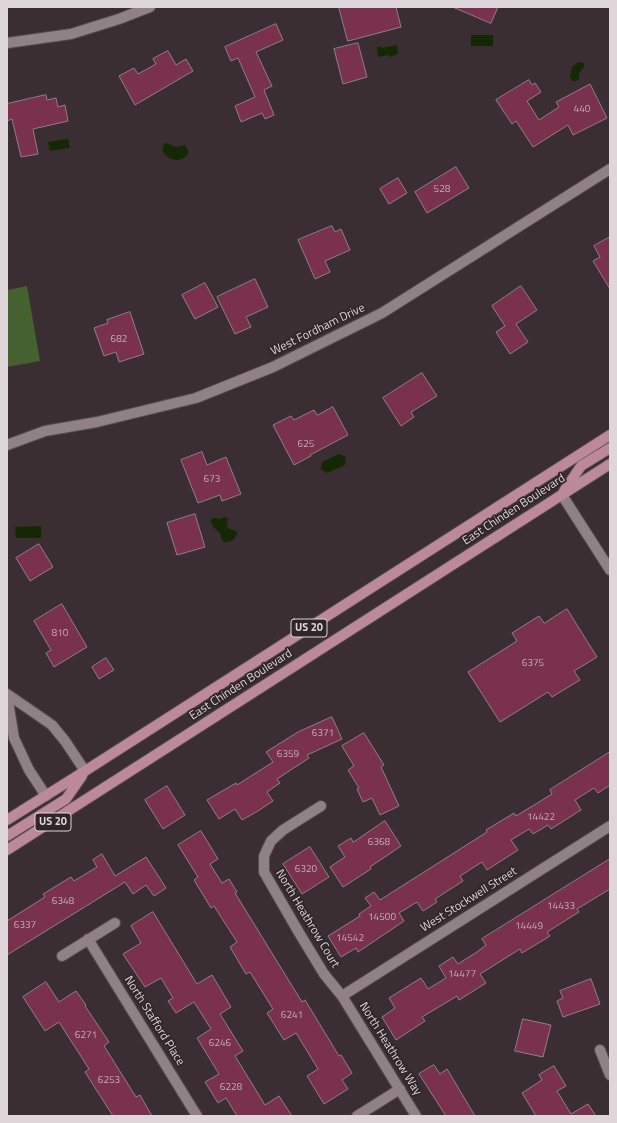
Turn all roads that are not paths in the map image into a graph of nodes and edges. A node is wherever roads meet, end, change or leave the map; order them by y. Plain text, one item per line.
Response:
1 (150, 7) edge
2 (7, 43) edge
3 (610, 169) edge
4 (610, 435) edge
5 (7, 445) edge
6 (610, 448) edge
7 (610, 464) edge
8 (562, 495) junction
9 (610, 570) edge
10 (7, 695) edge
11 (85, 771) junction
12 (46, 796) junction
13 (321, 806) dead end
14 (7, 820) edge
15 (610, 826) edge
16 (7, 836) edge
17 (7, 850) edge
18 (115, 923) dead end
19 (88, 939) junction
20 (62, 956) dead end
21 (342, 996) junction
22 (600, 1050) dead end
23 (610, 1075) edge
24 (400, 1090) junction
25 (197, 1116) edge
26 (357, 1116) edge
27 (416, 1116) edge

1 - 2 street
3 - 5 street, West Fordham Drive
4 - 11 main road, East Chinden Boulevard / US 20
6 - 8 main road
7 - 8 main road, East Chinden Boulevard / US 20
8 - 9 street
8 - 17 main road, East Chinden Boulevard / US 20
10 - 11 street
10 - 12 street
11 - 12 main road, East Chinden Boulevard / US 20
11 - 16 main road
12 - 14 main road, East Chinden Boulevard / US 20
13 - 21 street, North Heathrow Court
15 - 21 street, West Stockwell Street
18 - 19 street
19 - 20 street
19 - 25 street, North Stafford Place
21 - 24 street, North Heathrow Way
22 - 23 street
24 - 26 street
24 - 27 street, North Heathrow Way

